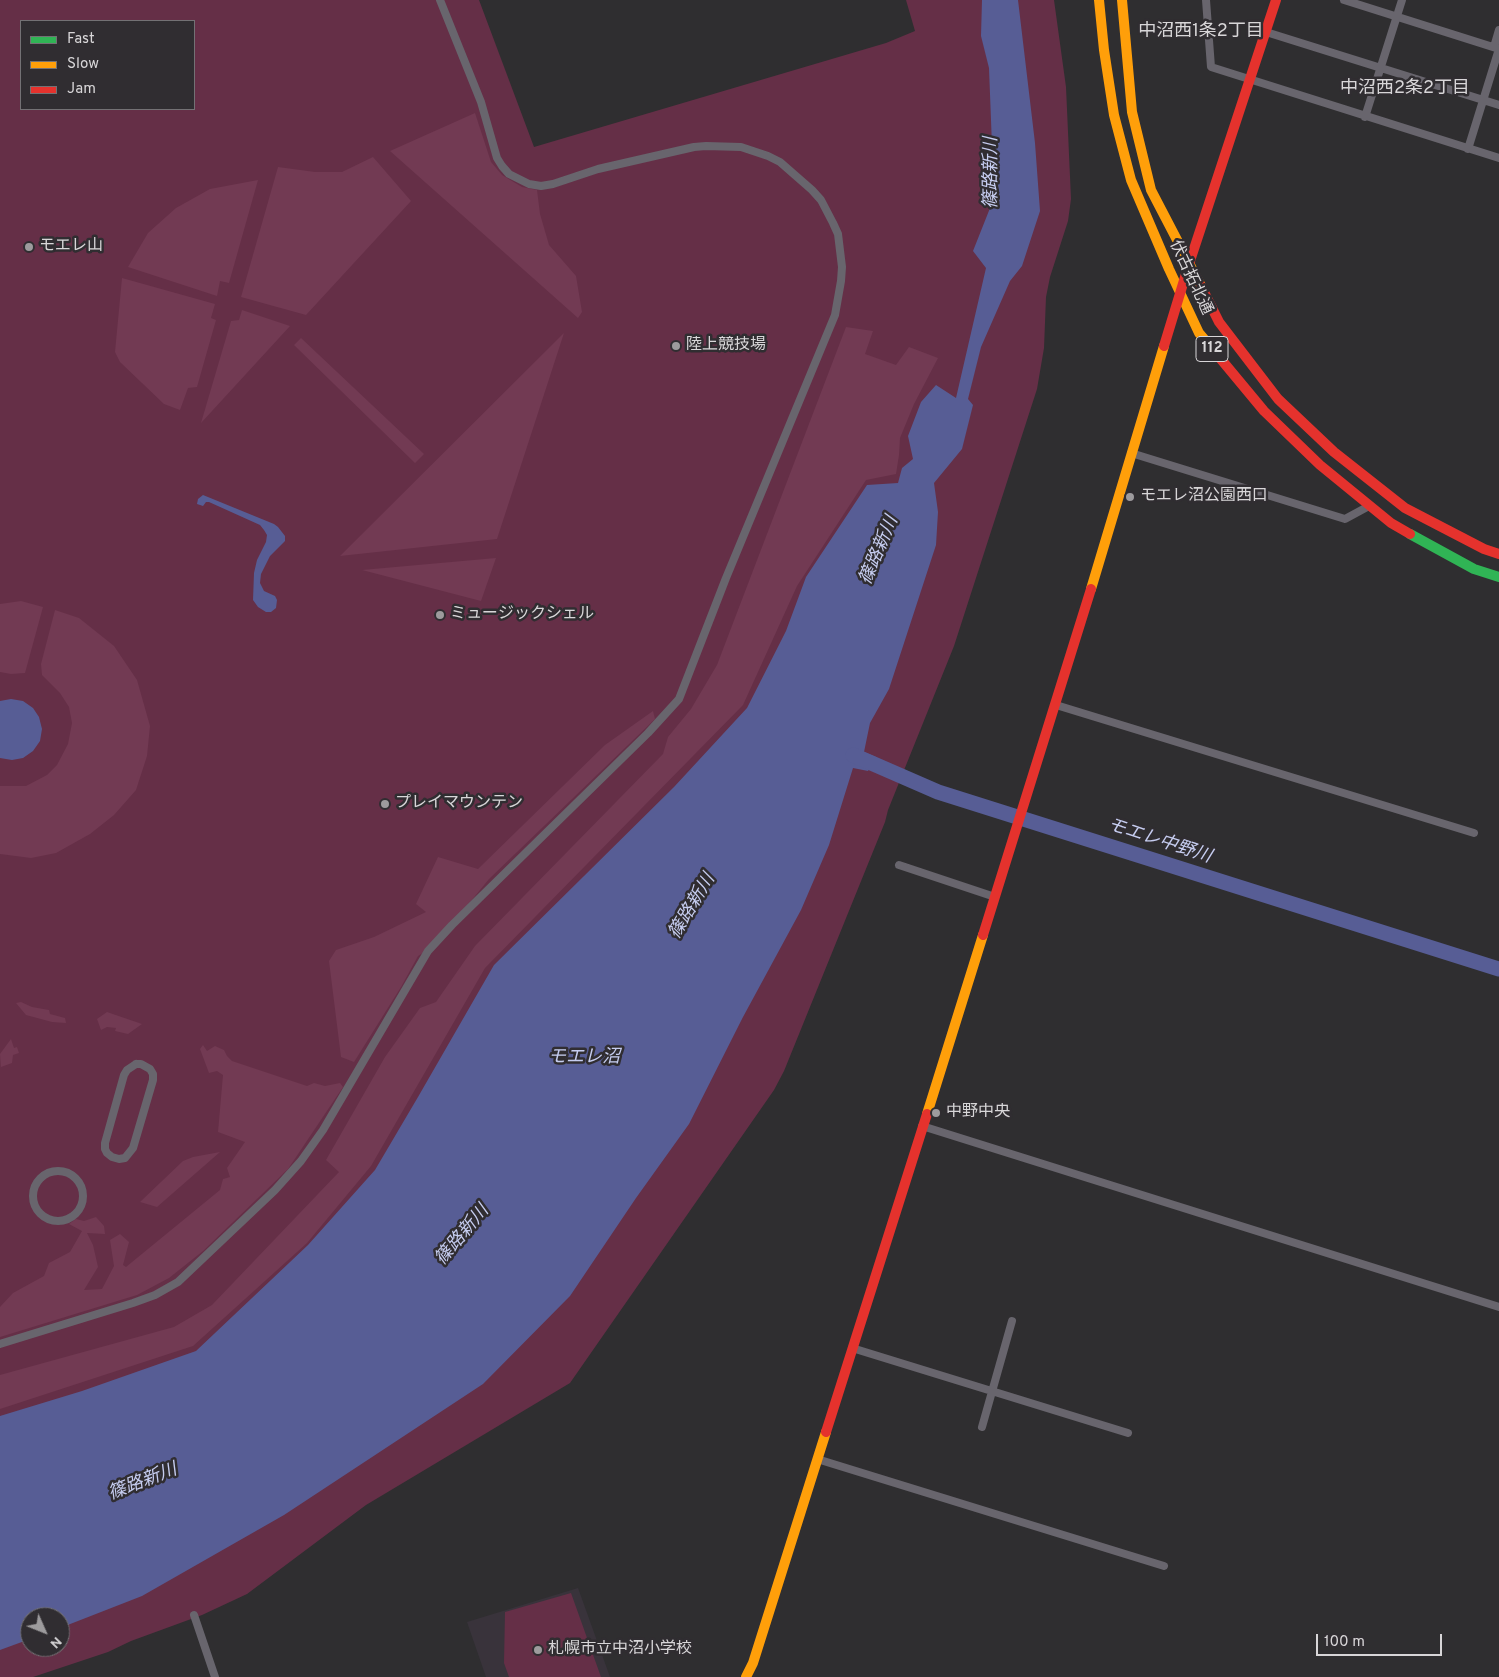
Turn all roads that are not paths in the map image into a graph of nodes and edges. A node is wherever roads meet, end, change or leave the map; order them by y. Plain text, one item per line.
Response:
1 (440, 0) edge
2 (1099, 0) edge
3 (1122, 0) edge
4 (1206, 0) edge
5 (1276, 0) edge
6 (1344, 0) edge
7 (1402, 0) edge
8 (1396, 17) junction
9 (1499, 30) edge
10 (1266, 32) junction
11 (1497, 49) edge
12 (1380, 68) junction
13 (1250, 80) junction
14 (1483, 100) junction
15 (1499, 104) edge
16 (1365, 117) junction
17 (1468, 149) junction
18 (1499, 158) edge
19 (1189, 264) junction
20 (1180, 293) junction
21 (1131, 453) junction
22 (1370, 506) junction
23 (1499, 554) edge
24 (1499, 577) edge
25 (1056, 705) junction
26 (1474, 833) dead end
27 (898, 865) dead end
28 (995, 897) junction
29 (124, 1075) joint
30 (922, 1126) junction
31 (35, 1187) joint
32 (1499, 1307) edge
33 (1012, 1321) dead end
34 (0, 1344) edge
35 (852, 1348) junction
36 (992, 1391) junction
37 (982, 1427) dead end
38 (1128, 1434) dead end
39 (817, 1459) junction
40 (1164, 1566) dead end
41 (194, 1614) dead end
42 (216, 1677) edge
43 (746, 1677) edge

1 - 34 street
2 - 20 street, 伏古拓北通 / 112
3 - 19 street, 伏古拓北通 / 112
4 - 13 street
5 - 10 street
6 - 8 street
7 - 8 street
8 - 11 street
8 - 12 street
9 - 11 street
10 - 12 street
10 - 13 street
11 - 14 street
12 - 14 street
12 - 16 street
13 - 16 street
13 - 19 street
14 - 15 street
14 - 17 street
16 - 17 street
17 - 18 street
19 - 20 street
19 - 23 street, 伏古拓北通 / 112
20 - 21 street
20 - 22 street, 伏古拓北通 / 112
21 - 22 street
21 - 25 street
22 - 24 street, 伏古拓北通 / 112
25 - 26 street
25 - 28 street
27 - 28 street
28 - 30 street
29 - 29 street
30 - 32 street
30 - 35 street
31 - 31 street
33 - 36 street
35 - 36 street
35 - 39 street
36 - 37 street
36 - 38 street
39 - 40 street
39 - 43 street
41 - 42 street

